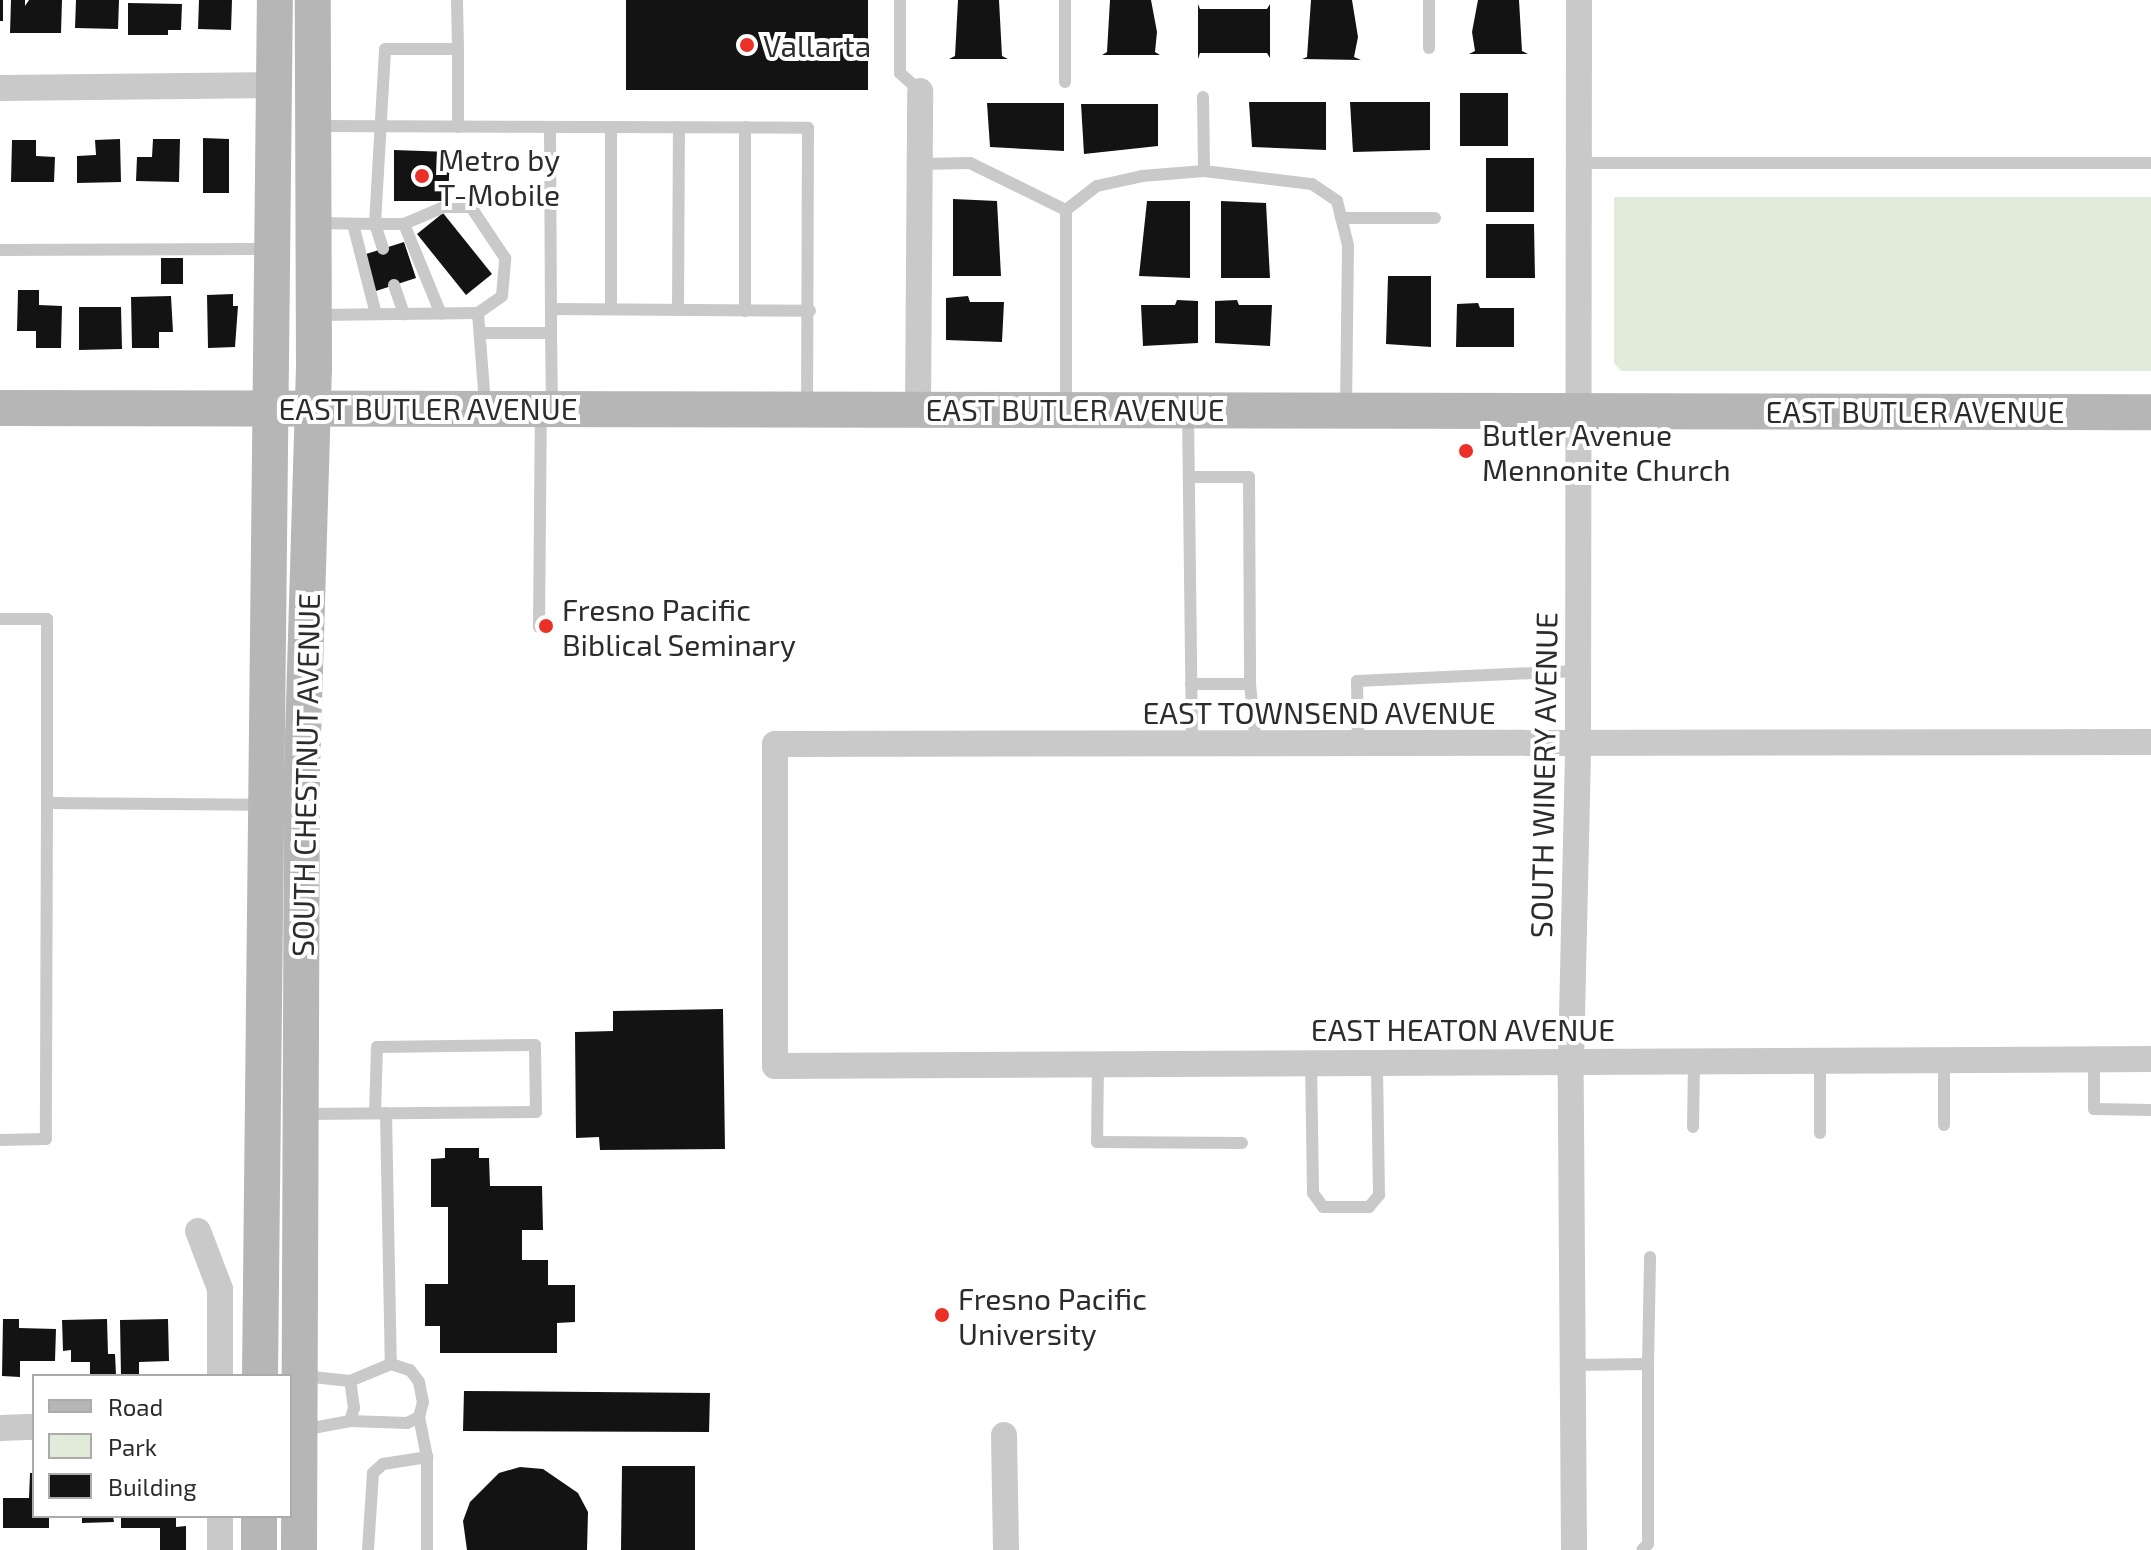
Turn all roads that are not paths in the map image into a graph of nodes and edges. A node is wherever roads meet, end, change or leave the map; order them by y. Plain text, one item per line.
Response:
1 (275, 0) edge
2 (313, 0) edge
3 (457, 0) edge
4 (900, 0) edge
5 (1065, 0) edge
6 (1429, 0) edge
7 (1579, 0) edge
8 (1429, 48) dead end
9 (458, 49) junction
10 (1065, 82) dead end
11 (275, 85) junction
12 (0, 88) edge
13 (920, 91) joint
14 (1203, 97) dead end
15 (313, 126) junction
16 (383, 126) junction
17 (458, 127) junction
18 (550, 127) junction
19 (611, 127) junction
20 (679, 127) junction
21 (745, 127) junction
22 (1578, 163) junction
23 (2151, 163) edge
24 (920, 164) junction
25 (1204, 171) junction
26 (1066, 210) junction
27 (1341, 218) junction
28 (1435, 218) dead end
29 (313, 223) junction
30 (353, 224) junction
31 (375, 224) junction
32 (404, 224) junction
33 (275, 249) junction
34 (383, 249) dead end
35 (0, 250) edge
36 (394, 285) dead end
37 (552, 309) junction
38 (611, 309) junction
39 (678, 310) junction
40 (745, 311) junction
41 (810, 311) junction
42 (478, 313) junction
43 (376, 314) junction
44 (404, 314) junction
45 (441, 314) junction
46 (314, 315) junction
47 (481, 333) junction
48 (551, 333) junction
49 (485, 407) junction
50 (0, 408) edge
51 (273, 408) junction
52 (312, 408) junction
53 (546, 408) junction
54 (807, 409) junction
55 (918, 409) junction
56 (1066, 409) junction
57 (1188, 409) junction
58 (1346, 409) junction
59 (1575, 410) junction
60 (2151, 412) edge
61 (1189, 477) junction
62 (0, 619) edge
63 (539, 627) dead end
64 (1578, 671) junction
65 (1191, 684) junction
66 (1250, 684) junction
67 (2151, 742) edge
68 (1192, 744) junction
69 (1256, 744) junction
70 (1358, 744) junction
71 (1578, 744) junction
72 (47, 803) junction
73 (263, 805) junction
74 (1944, 1059) junction
75 (2094, 1059) junction
76 (2151, 1059) edge
77 (1694, 1060) junction
78 (1820, 1060) junction
79 (1571, 1061) junction
80 (1311, 1062) junction
81 (1377, 1062) junction
82 (1098, 1064) junction
83 (775, 1066) joint
84 (2151, 1110) edge
85 (381, 1113) junction
86 (300, 1114) junction
87 (1944, 1125) dead end
88 (1693, 1127) dead end
89 (1820, 1133) dead end
90 (0, 1140) edge
91 (1242, 1143) dead end
92 (198, 1231) dead end
93 (1650, 1257) dead end
94 (391, 1364) junction
95 (1648, 1364) junction
96 (1573, 1365) junction
97 (220, 1374) edge
98 (260, 1374) edge
99 (299, 1376) junction
100 (350, 1381) junction
101 (419, 1417) junction
102 (350, 1421) junction
103 (32, 1427) edge
104 (0, 1428) edge
105 (299, 1430) junction
106 (1004, 1435) dead end
107 (427, 1457) junction
108 (220, 1518) edge
109 (259, 1518) edge
110 (220, 1550) edge
111 (259, 1550) edge
112 (299, 1550) edge
113 (368, 1550) edge
114 (427, 1550) edge
115 (1006, 1550) edge
116 (1574, 1550) edge
117 (1642, 1550) edge

1 - 11 main road, SOUTH CHESTNUT AVENUE
2 - 15 main road, SOUTH CHESTNUT AVENUE
3 - 9 lane
4 - 13 lane
5 - 10 lane
6 - 8 lane
7 - 22 street, SOUTH WINERY AVENUE
9 - 16 lane
9 - 17 lane
11 - 12 street
11 - 33 main road, SOUTH CHESTNUT AVENUE
13 - 24 street
14 - 25 lane
15 - 16 lane
15 - 29 main road, SOUTH CHESTNUT AVENUE
16 - 17 lane
16 - 31 lane
17 - 18 lane
18 - 19 lane
18 - 37 lane
19 - 20 lane
19 - 38 lane
20 - 21 lane
20 - 39 lane
21 - 40 lane
21 - 41 lane
22 - 23 lane
22 - 59 street, SOUTH WINERY AVENUE
24 - 26 lane
24 - 55 street
25 - 26 lane
25 - 27 lane
26 - 56 lane
27 - 28 lane
27 - 58 lane
29 - 30 lane
29 - 46 main road, SOUTH CHESTNUT AVENUE
30 - 31 lane
30 - 43 lane
31 - 32 lane
31 - 34 lane
32 - 42 lane
32 - 45 lane
33 - 35 lane
33 - 51 main road, SOUTH CHESTNUT AVENUE
36 - 44 lane
37 - 38 lane
37 - 48 lane
38 - 39 lane
39 - 40 lane
40 - 41 lane
41 - 54 lane
42 - 45 lane
42 - 47 lane
43 - 44 lane
43 - 46 lane
44 - 45 lane
46 - 52 main road, SOUTH CHESTNUT AVENUE
47 - 48 lane
47 - 49 lane
48 - 53 lane
49 - 52 main road, EAST BUTLER AVENUE
49 - 53 main road, EAST BUTLER AVENUE
50 - 51 main road, EAST BUTLER AVENUE
51 - 52 main road, EAST BUTLER AVENUE
51 - 73 main road, SOUTH CHESTNUT AVENUE
52 - 86 main road, SOUTH CHESTNUT AVENUE
53 - 54 main road, EAST BUTLER AVENUE
53 - 63 lane
54 - 55 main road, EAST BUTLER AVENUE
55 - 56 main road, EAST BUTLER AVENUE
56 - 57 main road, EAST BUTLER AVENUE
57 - 58 main road, EAST BUTLER AVENUE
57 - 61 lane
58 - 59 main road, EAST BUTLER AVENUE
59 - 60 main road, EAST BUTLER AVENUE
59 - 64 street, SOUTH WINERY AVENUE
61 - 65 lane
61 - 66 lane
62 - 72 lane
64 - 70 lane
64 - 71 street, SOUTH WINERY AVENUE
65 - 66 lane
65 - 68 lane
66 - 69 lane
67 - 71 street, EAST TOWNSEND AVENUE
68 - 69 street, EAST TOWNSEND AVENUE
68 - 83 street, EAST TOWNSEND AVENUE
69 - 70 street, EAST TOWNSEND AVENUE
70 - 71 street, EAST TOWNSEND AVENUE
71 - 79 street, SOUTH WINERY AVENUE
72 - 73 lane
72 - 90 lane
73 - 98 main road, SOUTH CHESTNUT AVENUE
74 - 75 street, EAST HEATON AVENUE
74 - 78 street, EAST HEATON AVENUE
74 - 87 lane
75 - 76 street, EAST HEATON AVENUE
75 - 84 lane
77 - 78 street, EAST HEATON AVENUE
77 - 79 street, EAST HEATON AVENUE
77 - 88 lane
78 - 89 lane
79 - 81 street, EAST HEATON AVENUE
79 - 96 street, SOUTH WINERY AVENUE
80 - 81 street, EAST HEATON AVENUE
80 - 81 lane
80 - 82 street, EAST HEATON AVENUE
82 - 83 street, EAST HEATON AVENUE
82 - 91 lane
85 - 85 lane
85 - 86 lane
85 - 94 lane
86 - 99 main road, SOUTH CHESTNUT AVENUE
92 - 97 street
93 - 95 lane
94 - 100 lane
94 - 101 lane
95 - 96 lane
95 - 117 lane
96 - 116 street, SOUTH WINERY AVENUE
99 - 100 lane
99 - 105 main road, SOUTH CHESTNUT AVENUE
100 - 102 lane
101 - 102 lane
101 - 107 lane
102 - 105 lane
103 - 104 street
105 - 112 main road, SOUTH CHESTNUT AVENUE
106 - 115 street
107 - 113 lane
107 - 114 lane
108 - 110 street
109 - 111 main road

